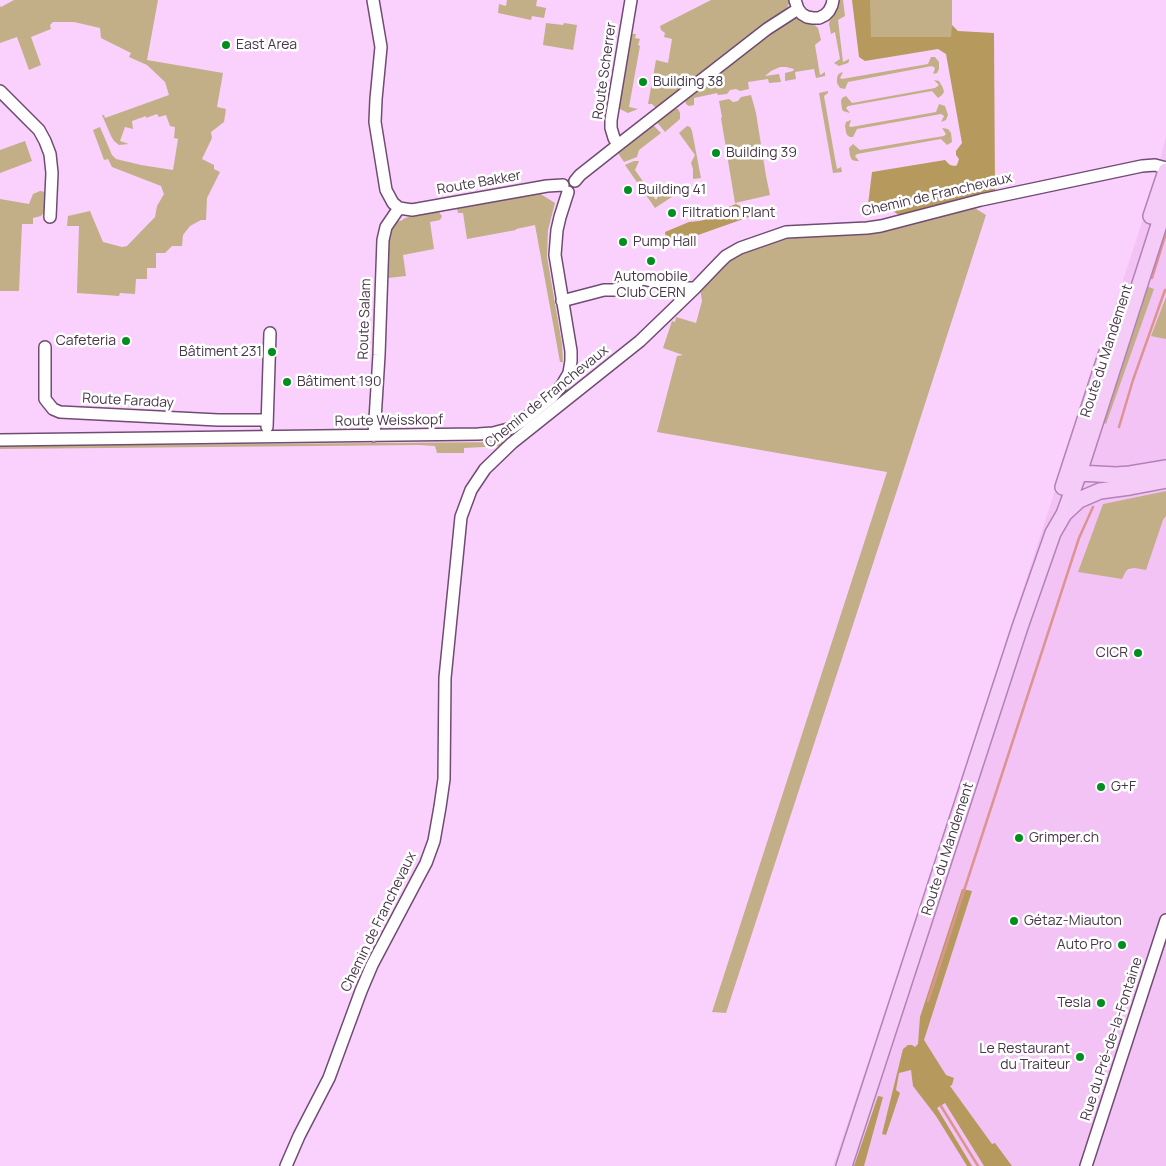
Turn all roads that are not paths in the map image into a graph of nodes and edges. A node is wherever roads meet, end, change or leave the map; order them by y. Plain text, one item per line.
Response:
1 (373, 0) edge
2 (631, 0) edge
3 (833, 0) edge
4 (796, 5) edge
5 (0, 91) edge
6 (618, 145) junction
7 (1166, 170) edge
8 (551, 186) junction
9 (566, 188) junction
10 (1166, 204) edge
11 (563, 206) junction
12 (399, 208) junction
13 (50, 217) dead end
14 (695, 288) junction
15 (562, 301) junction
16 (270, 333) dead end
17 (45, 347) dead end
18 (266, 420) junction
19 (374, 436) junction
20 (267, 437) junction
21 (0, 440) edge
22 (1087, 447) junction
23 (1166, 468) edge
24 (1100, 474) junction
25 (1074, 477) junction
26 (1166, 480) edge
27 (1100, 491) junction
28 (1064, 514) junction
29 (1053, 532) junction
30 (1166, 920) edge
31 (286, 1166) edge
32 (844, 1166) edge
33 (1086, 1166) edge

1 - 12 street
2 - 6 street, Route Scherrer
3 - 4 street
4 - 6 street
5 - 13 street
6 - 9 street, Route Weisskopf
7 - 14 street, Chemin de Franchevaux
7 - 25 main road, Route du Mandement
8 - 9 street, Route Bakker
8 - 11 street
8 - 12 street, Route Bakker
9 - 11 street, Route Weisskopf
10 - 22 main road, Route du Mandement
11 - 15 street, Route Weisskopf
12 - 19 street, Route Salam
14 - 15 street
14 - 31 street, Chemin de Franchevaux
15 - 19 street, Route Weisskopf
16 - 18 street
17 - 18 street, Route Faraday
18 - 20 street
19 - 20 street, Route Weisskopf
20 - 21 street, Route Weisskopf
22 - 24 main road
22 - 25 main road, Route du Mandement
23 - 24 main road
24 - 25 main road
25 - 27 main road
25 - 28 main road, Route du Mandement
25 - 29 main road, Route du Mandement
26 - 27 main road
27 - 28 main road
28 - 29 main road, Route du Mandement
29 - 32 main road, Route du Mandement
30 - 33 street, Rue du Pré-de-la-Fontaine

